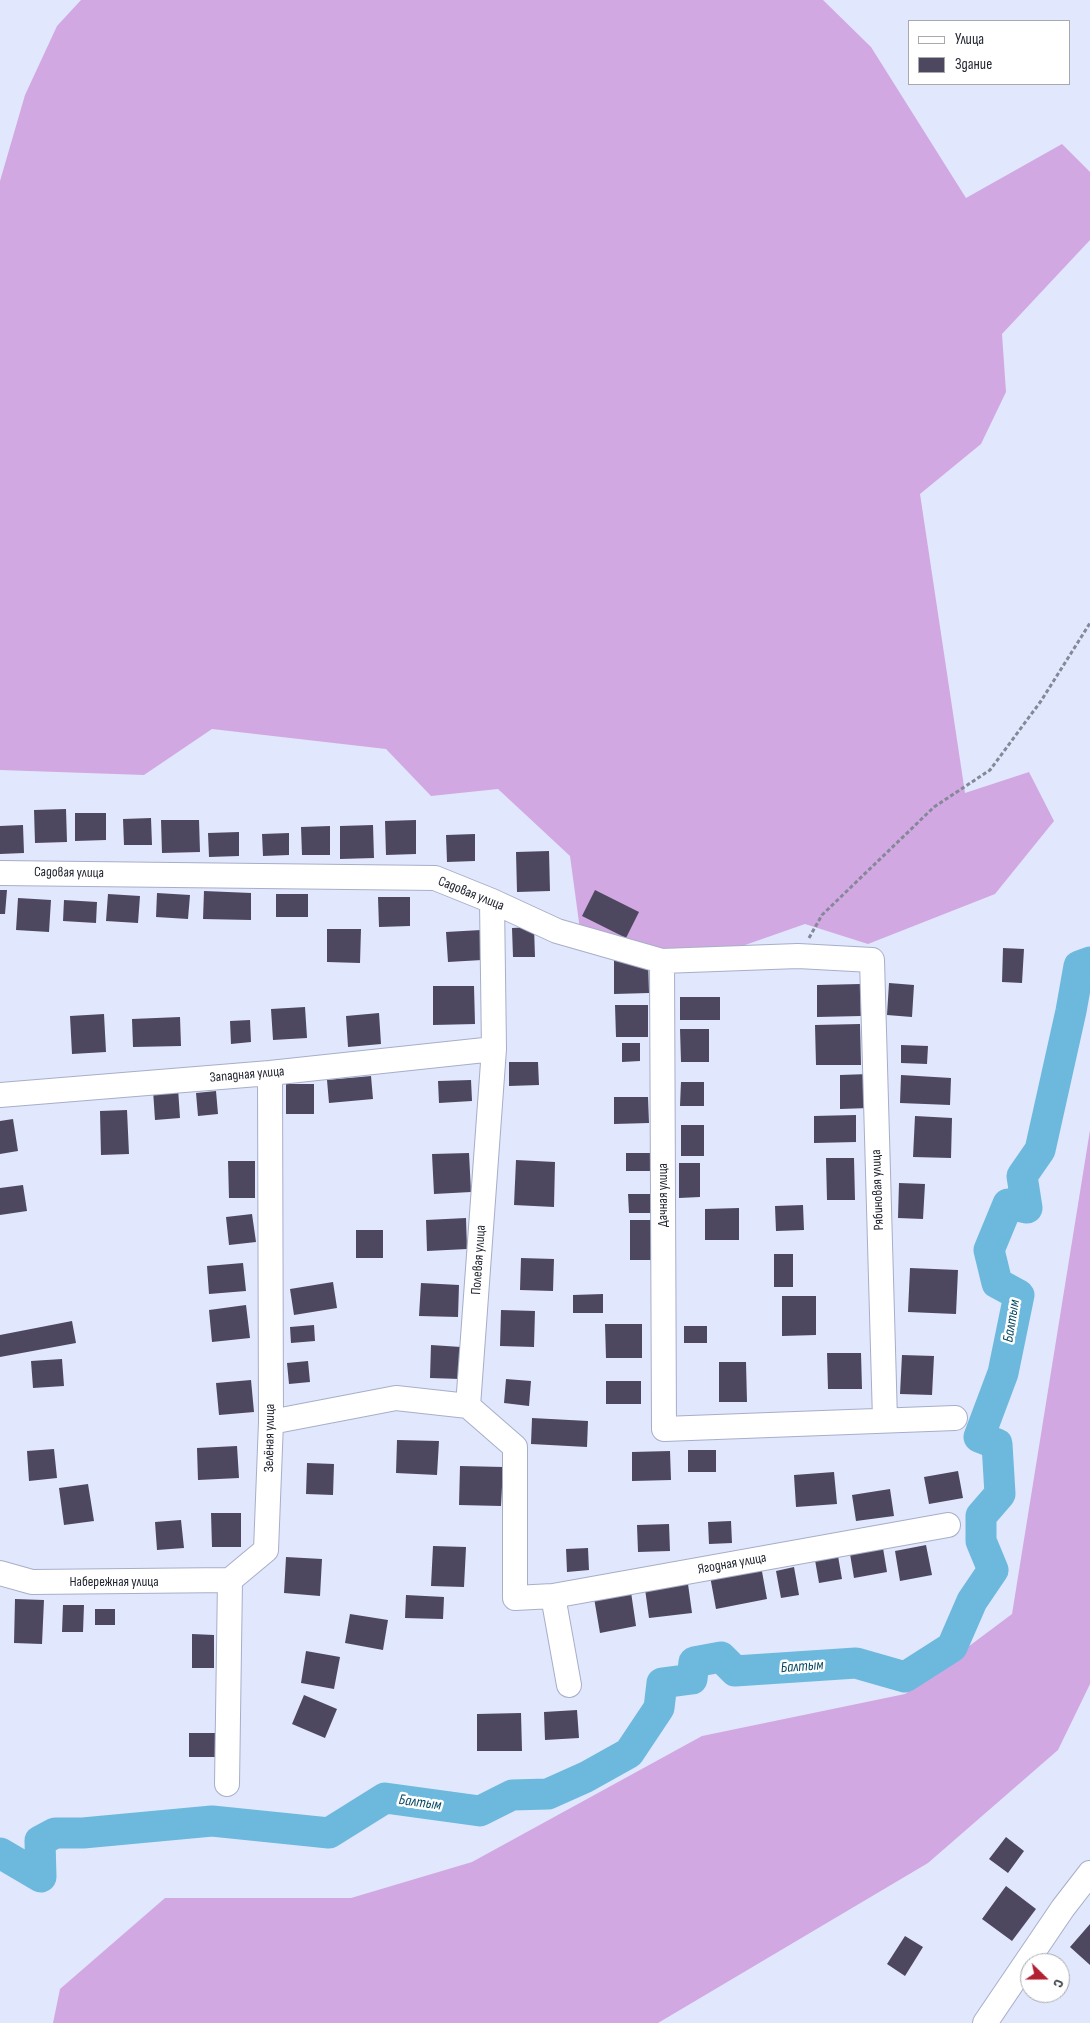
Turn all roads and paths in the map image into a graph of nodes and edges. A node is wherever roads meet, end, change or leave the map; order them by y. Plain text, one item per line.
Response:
1 (1090, 623) edge
2 (0, 873) edge
3 (492, 901) junction
4 (798, 956) junction
5 (872, 960) joint
6 (662, 962) junction
7 (494, 1049) junction
8 (270, 1073) junction
9 (0, 1095) edge
10 (468, 1406) junction
11 (955, 1418) dead end
12 (885, 1420) junction
13 (271, 1422) junction
14 (948, 1525) dead end
15 (0, 1573) edge
16 (230, 1580) junction
17 (553, 1596) junction
18 (569, 1685) dead end
19 (227, 1784) dead end
20 (1090, 1873) edge
21 (986, 2023) edge

1 - 4 path
2 - 3 street, Садовая улица
3 - 6 street, Садовая улица
3 - 7 street, Полевая улица
4 - 5 street, Садовая улица
4 - 6 street, Садовая улица
5 - 12 street, Рябиновая улица
6 - 12 street, Дачная улица
7 - 8 street, Западная улица
7 - 10 street, Полевая улица
8 - 9 street, Западная улица
8 - 13 street, Зелёная улица
10 - 13 street
10 - 17 street, Ягодная улица
11 - 12 street
13 - 16 street, Зелёная улица
14 - 17 street, Ягодная улица
15 - 16 street, Набережная улица
16 - 19 street
17 - 18 street
20 - 21 street

